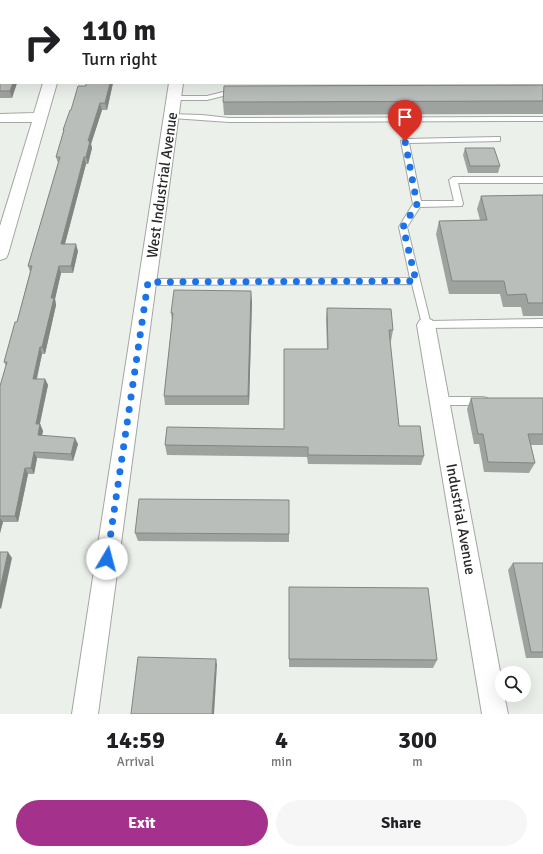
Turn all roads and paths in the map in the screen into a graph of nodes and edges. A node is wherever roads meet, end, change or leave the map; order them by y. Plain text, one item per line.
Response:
1 (50, 84) edge
2 (243, 93) edge
3 (174, 99) edge
4 (40, 117) junction
5 (0, 118) edge
6 (543, 119) edge
7 (497, 139) dead end
8 (543, 180) edge
9 (417, 204) junction
10 (0, 254) edge
11 (416, 281) junction
12 (148, 282) junction
13 (543, 323) edge
14 (426, 325) junction
15 (495, 400) edge
16 (439, 401) junction
17 (85, 714) edge
18 (495, 714) edge

1 - 4 street
2 - 3 lane
3 - 6 lane
3 - 12 street, West Industrial Avenue
4 - 5 street
4 - 10 street
7 - 9 lane
8 - 9 lane
9 - 11 lane
11 - 12 lane
11 - 14 lane
12 - 17 street, West Industrial Avenue
13 - 14 lane
14 - 16 street, Industrial Avenue
15 - 16 lane
16 - 18 street, Industrial Avenue

